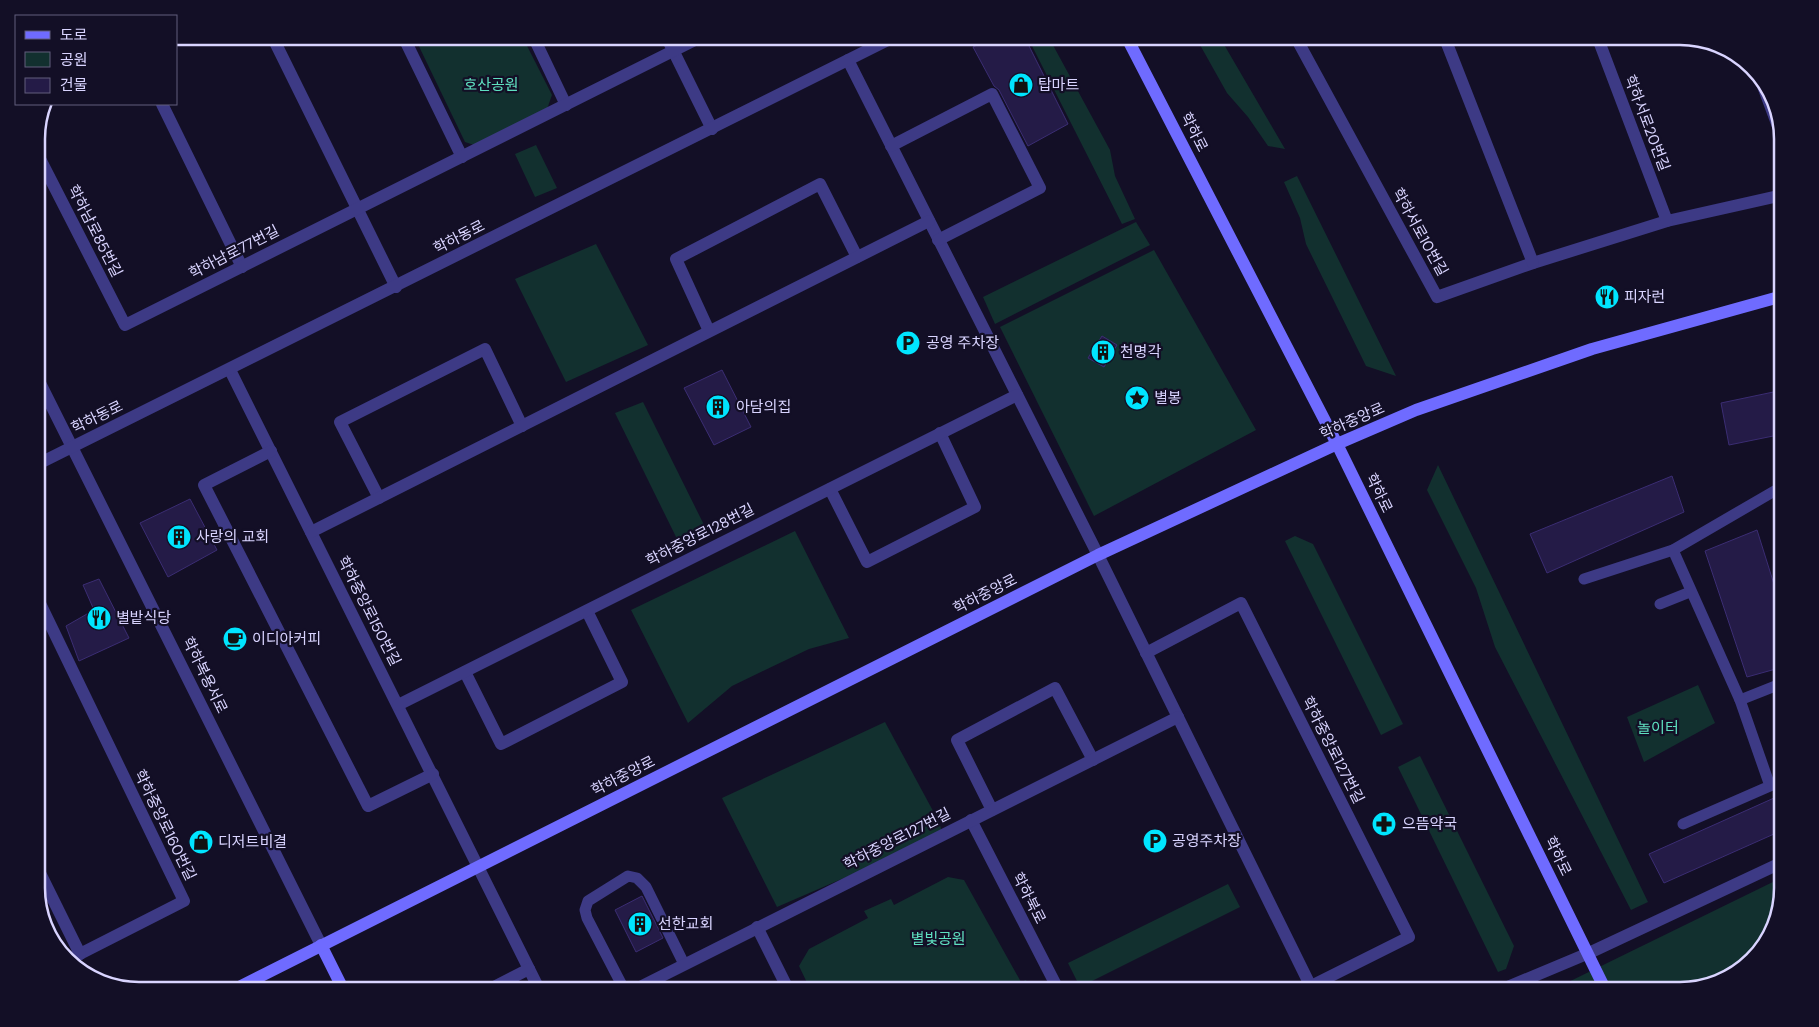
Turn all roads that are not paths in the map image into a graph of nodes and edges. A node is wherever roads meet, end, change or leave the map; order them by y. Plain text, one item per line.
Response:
1 (276, 45) edge
2 (407, 45) edge
3 (537, 45) edge
4 (670, 45) edge
5 (685, 45) edge
6 (878, 45) edge
7 (1131, 45) edge
8 (1300, 45) edge
9 (1448, 45) edge
10 (1600, 45) edge
11 (673, 51) junction
12 (848, 60) junction
13 (566, 104) junction
14 (162, 105) edge
15 (712, 129) junction
16 (891, 146) junction
17 (462, 157) junction
18 (45, 168) edge
19 (1774, 197) edge
20 (358, 209) junction
21 (929, 221) junction
22 (1667, 221) junction
23 (938, 240) junction
24 (857, 257) junction
25 (1533, 263) junction
26 (242, 267) junction
27 (396, 287) junction
28 (1774, 298) edge
29 (125, 325) joint
30 (709, 331) junction
31 (230, 370) junction
32 (45, 393) edge
33 (1017, 395) junction
34 (522, 426) junction
35 (940, 433) junction
36 (1338, 444) junction
37 (73, 447) junction
38 (271, 451) junction
39 (45, 461) edge
40 (830, 488) junction
41 (1774, 491) edge
42 (378, 498) junction
43 (312, 532) junction
44 (1673, 550) junction
45 (1098, 555) junction
46 (1584, 579) dead end
47 (1690, 592) junction
48 (1660, 604) dead end
49 (587, 611) junction
50 (45, 614) edge
51 (1146, 653) junction
52 (465, 672) junction
53 (1774, 687) edge
54 (1740, 700) junction
55 (398, 705) junction
56 (1178, 717) junction
57 (1093, 760) junction
58 (433, 774) junction
59 (992, 810) junction
60 (971, 820) junction
61 (1683, 824) dead end
62 (479, 866) junction
63 (1774, 866) edge
64 (45, 886) edge
65 (757, 927) junction
66 (321, 945) junction
67 (1589, 953) junction
68 (75, 957) edge
69 (684, 964) junction
70 (530, 969) junction
71 (249, 982) edge
72 (340, 982) edge
73 (504, 982) edge
74 (536, 982) edge
75 (620, 982) edge
76 (649, 982) edge
77 (784, 982) edge
78 (1054, 982) edge
79 (1309, 982) edge
80 (1323, 982) edge
81 (1520, 982) edge
82 (1602, 982) edge

1 - 20 street
2 - 17 street
3 - 13 street
4 - 11 street
5 - 11 street, 학하남로77번길
6 - 12 street, 학하동로
7 - 36 street, 학하로
8 - 25 street, 학하서로10번길
9 - 25 street
10 - 22 street, 학하서로20번길
11 - 13 street, 학하남로77번길
11 - 15 street
12 - 15 street, 학하동로
12 - 16 street
13 - 17 street, 학하남로77번길
14 - 26 street
15 - 27 street, 학하동로
16 - 21 street
16 - 23 street
17 - 20 street, 학하남로77번길
18 - 29 street, 학하남로85번길
19 - 22 street
20 - 26 street, 학하남로77번길
20 - 27 street
21 - 23 street
21 - 24 street
22 - 25 street
23 - 33 street
24 - 30 street
24 - 30 street
26 - 29 street, 학하남로77번길
27 - 31 street, 학하동로
28 - 36 street, 학하중앙로
30 - 34 street
31 - 37 street, 학하동로
31 - 38 street, 학하중앙로150번길
32 - 37 street, 학하복용서로
33 - 35 street, 학하중앙로128번길
33 - 45 street
34 - 42 street
34 - 42 street
35 - 40 street, 학하중앙로128번길
35 - 40 street
36 - 45 street, 학하중앙로
36 - 67 street, 학하로
37 - 39 street, 학하동로
37 - 66 street, 학하복용서로
38 - 43 street, 학하중앙로150번길
38 - 58 street
40 - 49 street, 학하중앙로128번길
41 - 44 lane
42 - 43 street
43 - 55 street, 학하중앙로150번길
44 - 46 lane
44 - 47 lane
45 - 51 street, 학하중앙로127번길
45 - 62 street, 학하중앙로
47 - 48 lane
47 - 54 lane
49 - 52 street, 학하중앙로128번길
49 - 52 street
50 - 68 street, 학하중앙로160번길
51 - 56 street, 학하중앙로127번길
51 - 80 street, 학하중앙로127번길
52 - 55 street, 학하중앙로128번길
53 - 54 lane
54 - 61 lane
55 - 58 street, 학하중앙로150번길
56 - 57 street, 학하중앙로127번길
56 - 79 street, 학하중앙로127번길
57 - 59 street, 학하중앙로127번길
57 - 59 street
58 - 62 street, 학하중앙로150번길
59 - 60 street, 학하중앙로127번길
60 - 65 street, 학하중앙로127번길
60 - 78 street, 학하북로
62 - 66 street, 학하중앙로
62 - 70 street, 학하중앙로150번길
63 - 67 street
64 - 68 street, 학하중앙로160번길
65 - 69 street, 학하중앙로127번길
65 - 77 street
66 - 71 street, 학하중앙로
66 - 72 street, 학하복용서로
67 - 81 street
67 - 82 street, 학하로
69 - 75 lane
69 - 76 street, 학하중앙로127번길
70 - 73 street
70 - 74 street, 학하중앙로150번길

